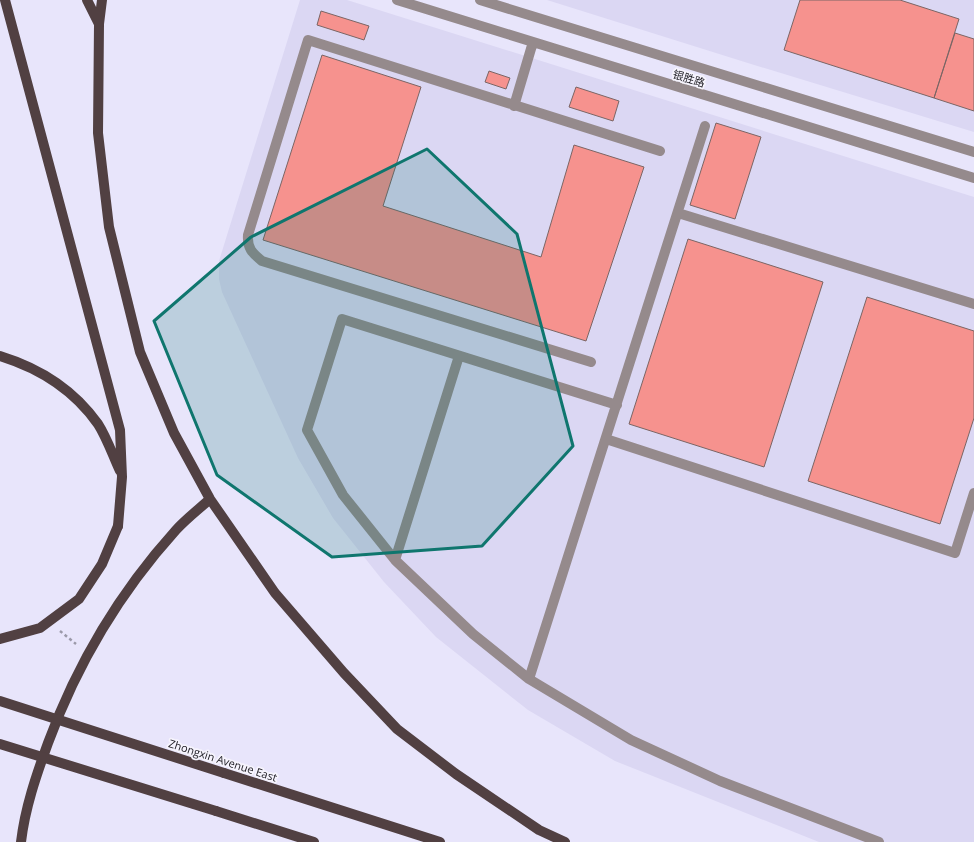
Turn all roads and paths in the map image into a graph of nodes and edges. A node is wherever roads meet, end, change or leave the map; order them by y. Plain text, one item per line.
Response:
1 (6, 0) edge
2 (87, 0) edge
3 (102, 0) edge
4 (397, 0) edge
5 (480, 0) edge
6 (99, 24) junction
7 (533, 42) junction
8 (514, 106) junction
9 (705, 126) dead end
10 (660, 151) dead end
11 (974, 152) edge
12 (974, 178) edge
13 (678, 213) junction
14 (974, 304) edge
15 (0, 356) edge
16 (459, 356) junction
17 (591, 362) dead end
18 (617, 405) junction
19 (606, 439) junction
20 (122, 477) junction
21 (974, 493) edge
22 (210, 499) junction
23 (395, 560) junction
24 (0, 639) edge
25 (529, 679) junction
26 (0, 701) edge
27 (0, 744) edge
28 (21, 842) edge
29 (314, 842) edge
30 (440, 842) edge
31 (565, 842) edge
32 (879, 842) edge

1 - 20 main road
2 - 6 main road
3 - 6 main road
4 - 7 street, 银胜路
5 - 11 street, 银胜路
6 - 22 main road
7 - 8 street
7 - 12 street, 银胜路
8 - 10 street
8 - 17 street
9 - 13 street
13 - 14 street
13 - 18 street
15 - 20 main road
16 - 18 street
16 - 23 street
16 - 23 street
18 - 19 street
19 - 21 street
19 - 25 street
20 - 24 main road, bridge
22 - 28 main road
22 - 31 main road
23 - 25 street
25 - 32 street
26 - 30 main road, Zhongxin Avenue East, bridge
27 - 29 main road, bridge

